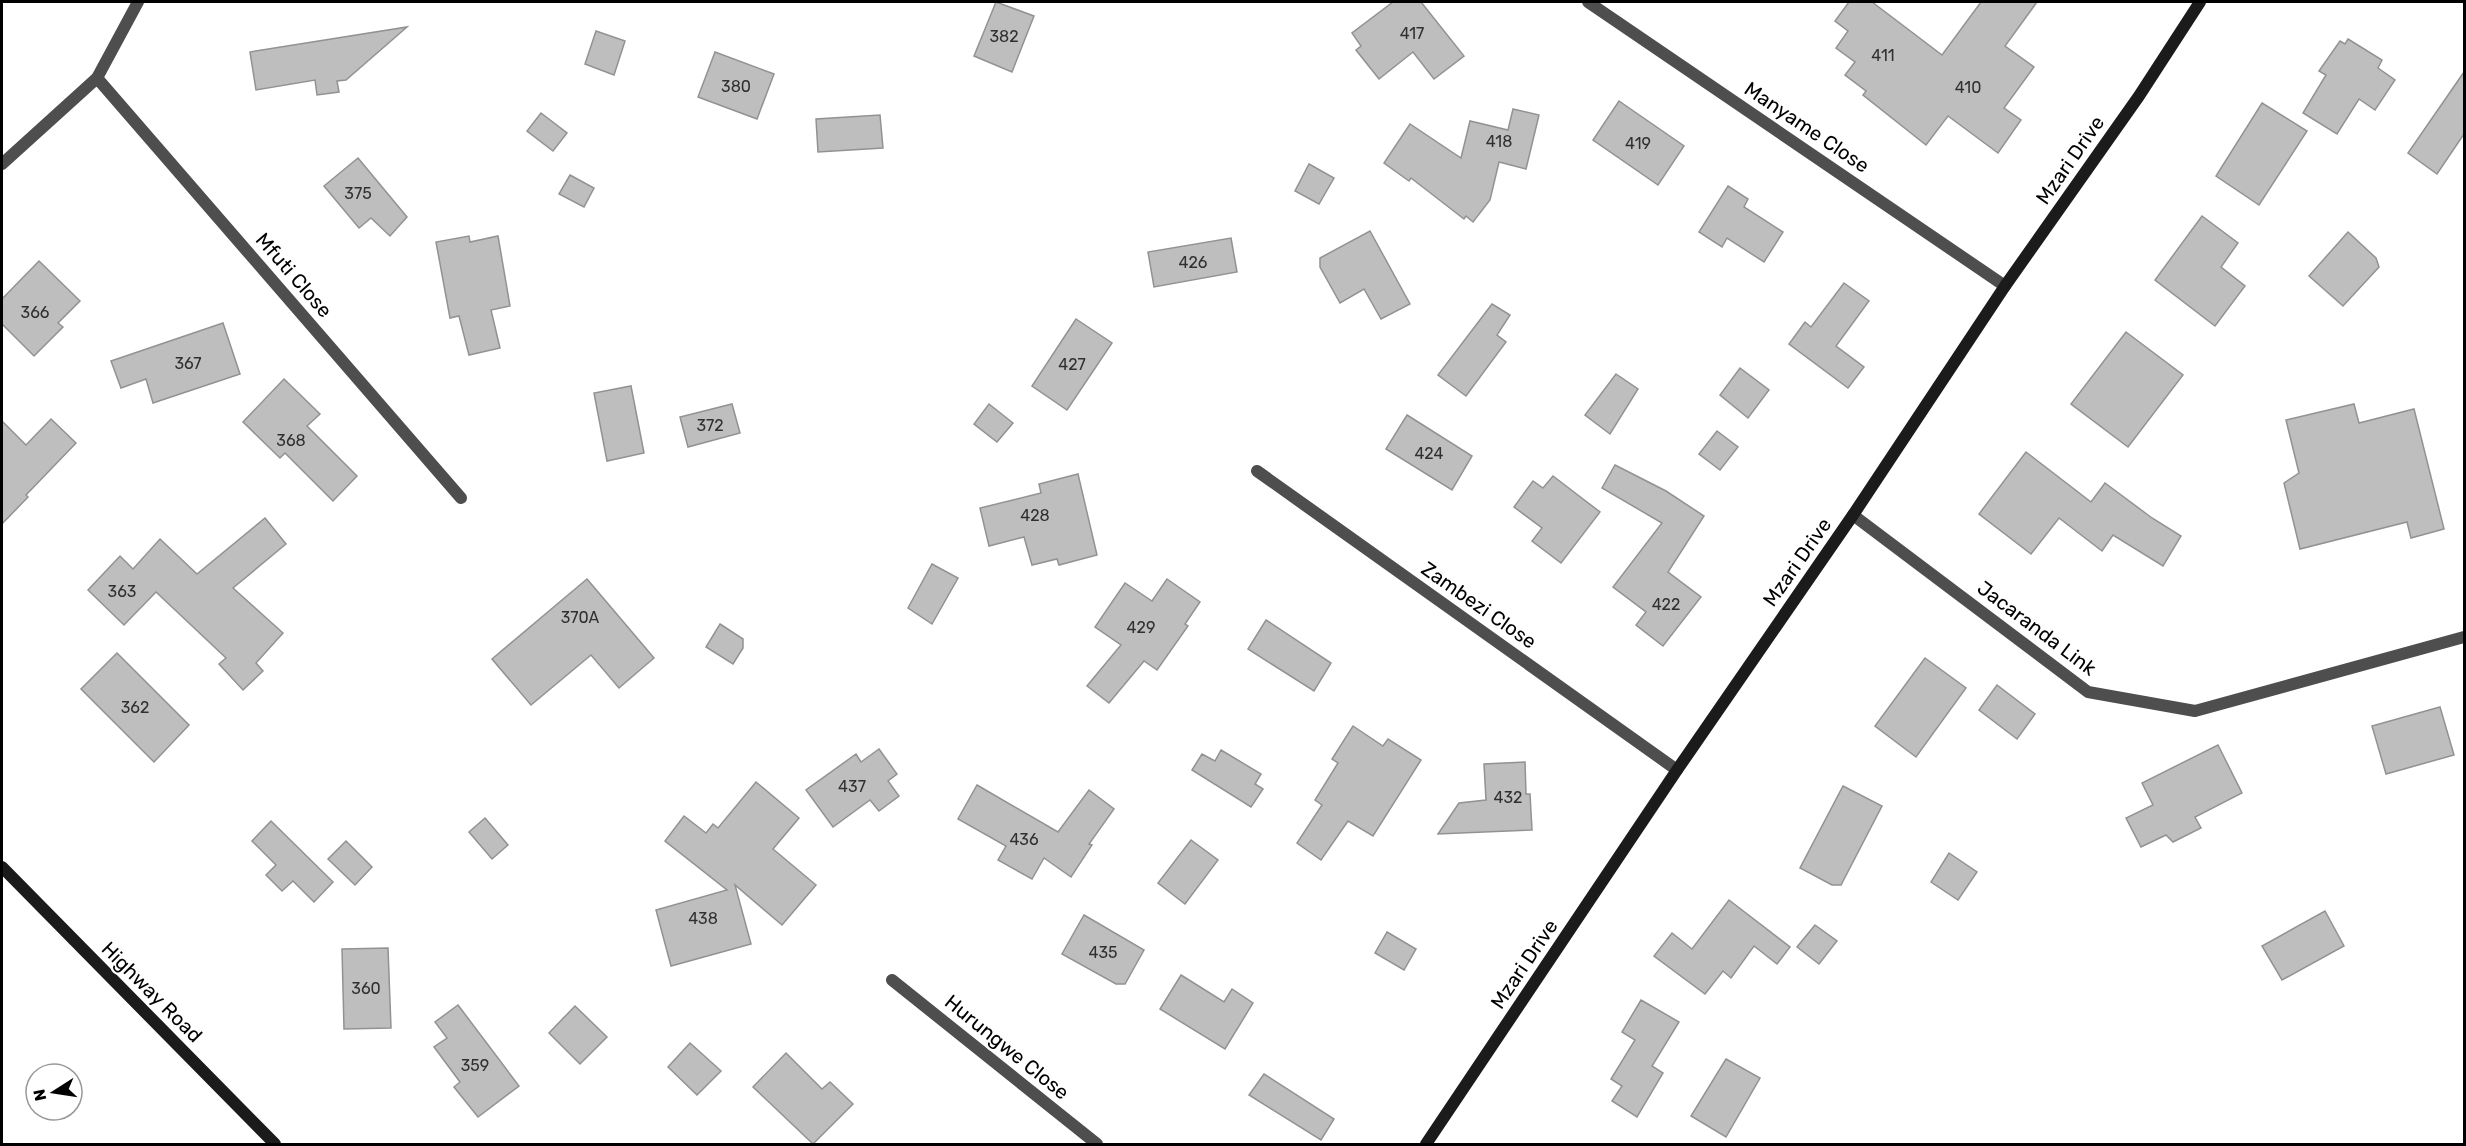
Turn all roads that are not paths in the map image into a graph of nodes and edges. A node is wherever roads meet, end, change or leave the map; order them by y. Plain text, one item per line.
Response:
1 (138, 2) edge
2 (1588, 2) edge
3 (2200, 2) edge
4 (97, 78) junction
5 (2, 164) edge
6 (2005, 286) junction
7 (1257, 471) dead end
8 (461, 498) dead end
9 (1853, 515) junction
10 (2464, 637) edge
11 (1677, 770) junction
12 (2, 867) edge
13 (892, 980) dead end
14 (275, 1144) edge
15 (1097, 1144) edge
16 (1426, 1144) edge

1 - 4 street
2 - 6 street, Manyame Close
3 - 6 street, Mzari Drive
4 - 5 street
4 - 8 street, Mfuti Close
6 - 9 street, Mzari Drive
7 - 11 street, Zambezi Close
9 - 10 street, Jacaranda Link
9 - 11 street, Mzari Drive
11 - 16 street, Mzari Drive
12 - 14 street, Highway Road
13 - 15 street, Hurungwe Close

